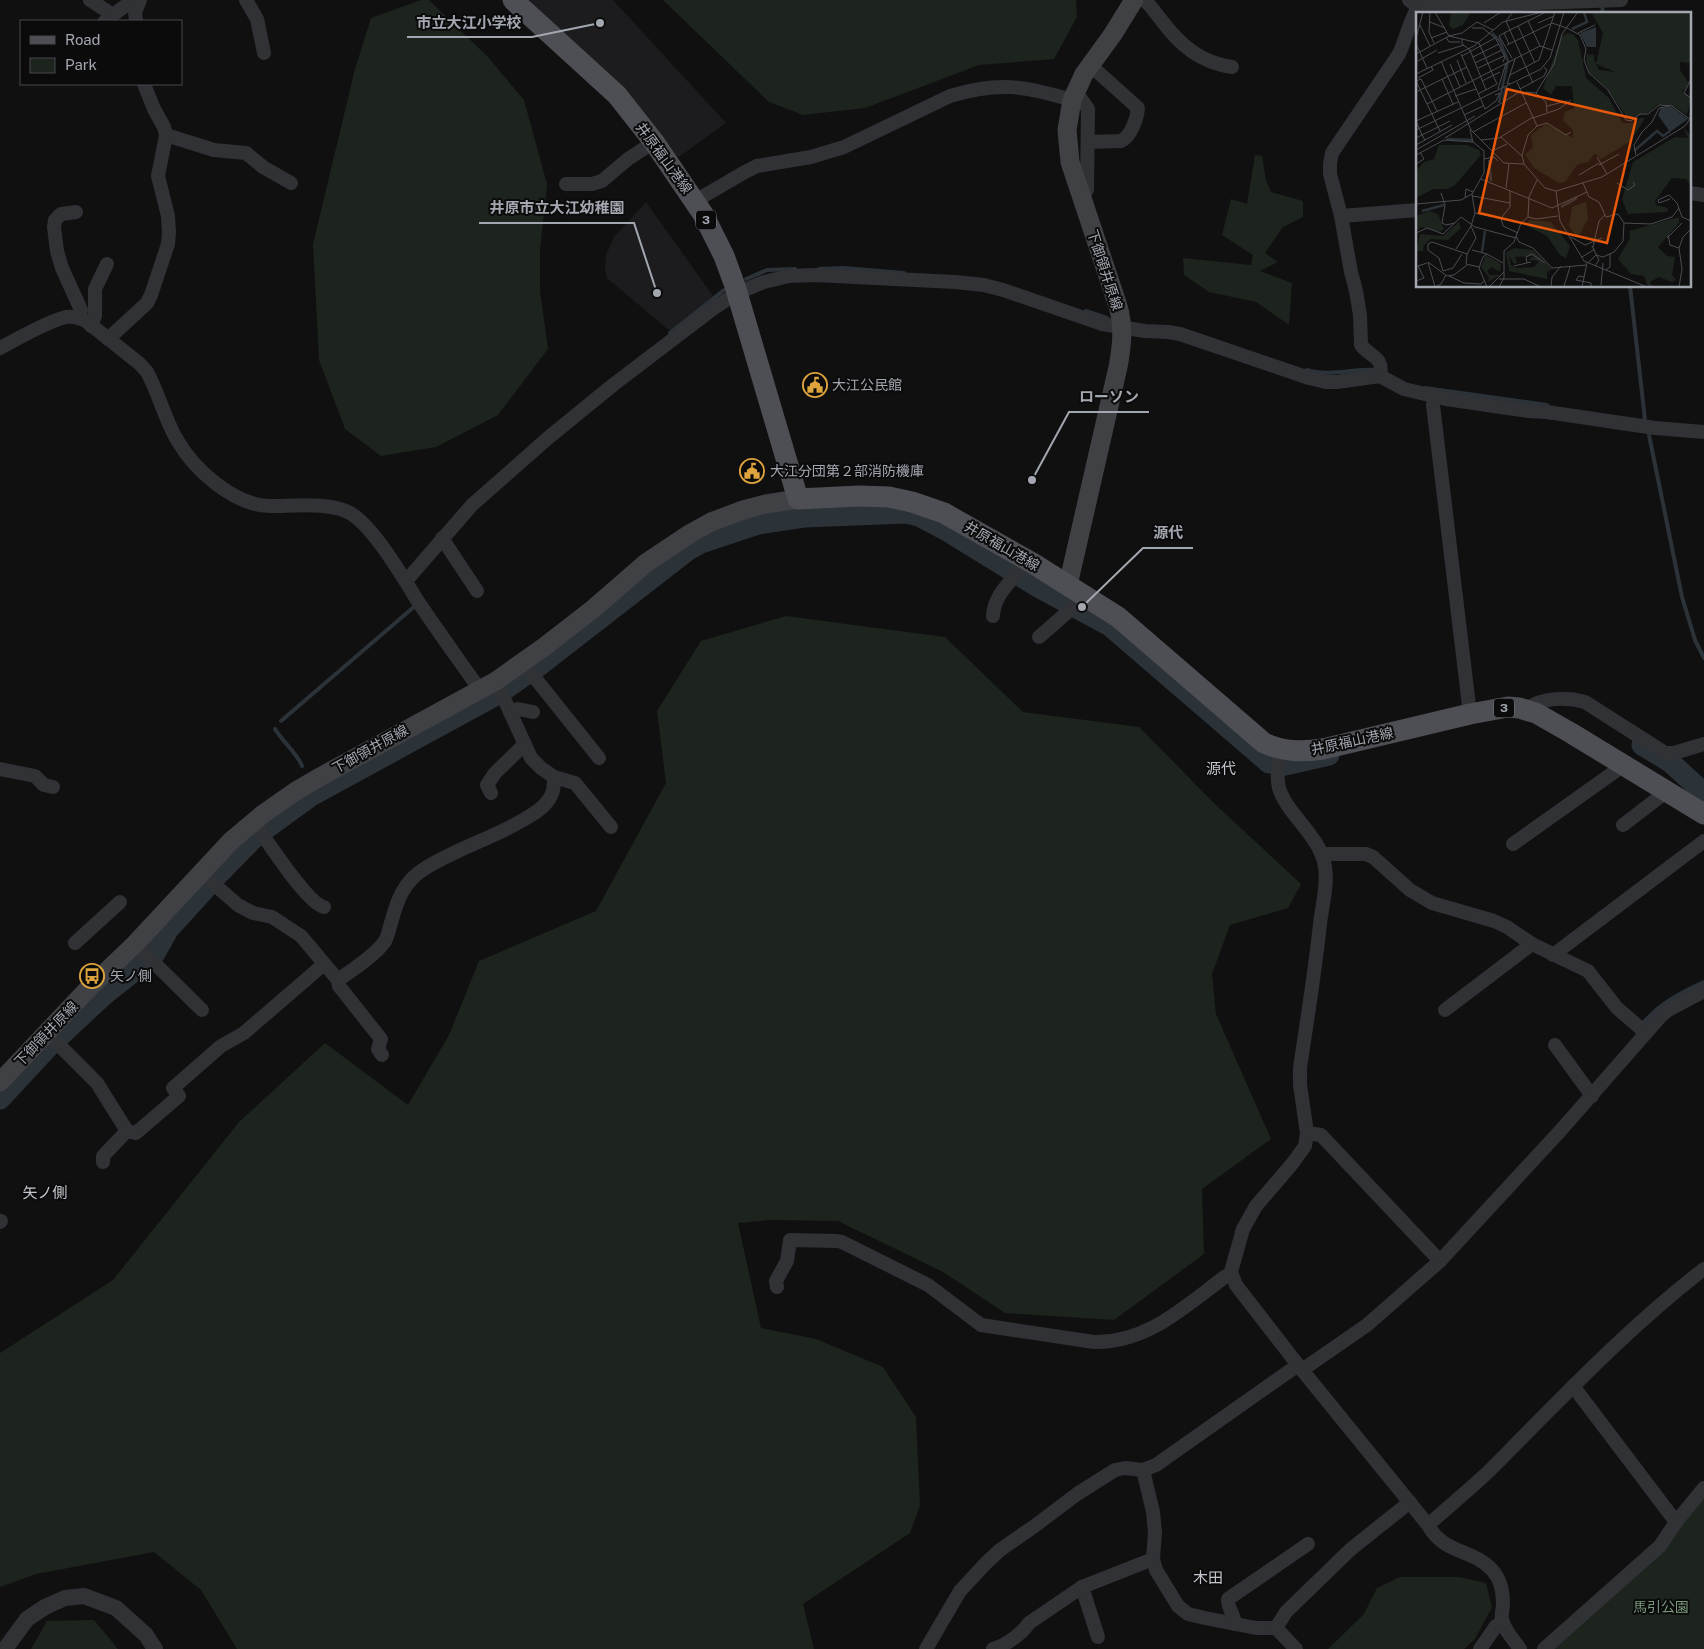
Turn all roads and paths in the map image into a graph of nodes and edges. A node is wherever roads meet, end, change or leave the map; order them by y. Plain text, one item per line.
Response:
1 (90, 0) edge
2 (139, 0) edge
3 (246, 0) edge
4 (513, 0) edge
5 (1134, 0) edge
6 (1144, 0) edge
7 (1621, 0) edge
8 (1413, 3) edge
9 (109, 18) edge
10 (136, 20) edge
11 (264, 53) dead end
12 (1090, 66) junction
13 (1232, 67) dead end
14 (144, 85) edge
15 (1073, 98) junction
16 (166, 135) junction
17 (654, 142) junction
18 (1088, 142) junction
19 (291, 183) dead end
20 (566, 184) dead end
21 (1081, 198) junction
22 (695, 201) junction
23 (1416, 210) edge
24 (76, 212) dead end
25 (1341, 216) junction
26 (107, 264) dead end
27 (737, 293) junction
28 (79, 318) junction
29 (91, 326) junction
30 (1122, 328) junction
31 (108, 339) junction
32 (0, 348) edge
33 (1381, 372) junction
34 (1434, 396) junction
35 (1704, 432) edge
36 (798, 499) junction
37 (442, 538) junction
38 (1019, 569) junction
39 (406, 581) junction
40 (1068, 585) junction
41 (477, 590) dead end
42 (1078, 603) junction
43 (993, 616) dead end
44 (1038, 637) dead end
45 (523, 663) junction
46 (488, 686) junction
47 (1527, 709) junction
48 (510, 712) junction
49 (533, 712) dead end
50 (1470, 714) junction
51 (1704, 744) edge
52 (524, 745) junction
53 (1280, 750) junction
54 (599, 758) dead end
55 (1624, 765) junction
56 (0, 769) edge
57 (554, 777) junction
58 (53, 787) dead end
59 (1666, 792) junction
60 (491, 793) dead end
61 (1704, 814) edge
62 (1623, 825) dead end
63 (610, 827) dead end
64 (258, 829) junction
65 (1704, 841) edge
66 (1513, 844) dead end
67 (1322, 854) junction
68 (200, 873) junction
69 (120, 902) dead end
70 (324, 907) dead end
71 (75, 943) dead end
72 (135, 944) junction
73 (1532, 944) junction
74 (1553, 955) junction
75 (324, 964) junction
76 (338, 980) junction
77 (1704, 991) edge
78 (202, 1010) dead end
79 (1445, 1010) dead end
80 (47, 1033) junction
81 (1646, 1033) junction
82 (1555, 1045) dead end
83 (382, 1055) dead end
84 (0, 1082) edge
85 (1592, 1096) junction
86 (127, 1131) junction
87 (1307, 1133) junction
88 (104, 1162) dead end
89 (1440, 1261) junction
90 (1704, 1269) edge
91 (1231, 1275) junction
92 (777, 1288) dead end
93 (1300, 1368) junction
94 (1573, 1386) junction
95 (1143, 1470) junction
96 (1704, 1488) edge
97 (1410, 1502) junction
98 (1676, 1522) junction
99 (1428, 1524) junction
100 (1308, 1544) dead end
101 (1153, 1559) junction
102 (1082, 1587) junction
103 (1502, 1622) junction
104 (1235, 1624) junction
105 (1276, 1628) junction
106 (1098, 1637) dead end
107 (5, 1649) edge
108 (155, 1649) edge
109 (926, 1649) edge
110 (993, 1649) edge
111 (1296, 1649) edge
112 (1480, 1649) edge
113 (1520, 1649) edge
114 (1544, 1649) edge

1 - 9 street
2 - 9 street
2 - 10 street
3 - 11 street
4 - 17 main road, 井原福山港線 / 3
5 - 12 main road, 下御領井原線
6 - 13 street
7 - 8 street
8 - 25 street
12 - 15 main road, 下御領井原線
12 - 18 street
14 - 16 street
15 - 18 street
15 - 21 main road, 下御領井原線
15 - 22 street
16 - 19 street
16 - 31 street
17 - 20 street
17 - 22 main road, 井原福山港線 / 3
18 - 21 street
21 - 30 main road, 下御領井原線
22 - 27 main road, 井原福山港線 / 3
23 - 25 street
24 - 28 street
25 - 33 street
26 - 29 street
27 - 30 street
27 - 36 main road, 井原福山港線 / 3
27 - 37 street
28 - 29 street
28 - 32 street
29 - 31 street
30 - 33 street
30 - 40 main road, 下御領井原線
31 - 39 street
33 - 34 street
34 - 35 street
34 - 50 street
36 - 38 main road, 井原福山港線 / 3
36 - 45 main road, 下御領井原線
37 - 39 street
37 - 41 street
38 - 40 main road, 井原福山港線 / 3
38 - 43 street
39 - 46 street
40 - 42 main road, 井原福山港線 / 3
42 - 44 street
42 - 53 main road, 井原福山港線 / 3
45 - 46 main road, 下御領井原線
45 - 54 street
46 - 48 street
46 - 64 main road, 下御領井原線
47 - 50 main road, 井原福山港線 / 3
47 - 51 street
47 - 55 main road, 井原福山港線 / 3
48 - 49 street
48 - 52 street
50 - 53 main road, 井原福山港線 / 3
52 - 57 street
52 - 60 street
53 - 67 street
55 - 59 main road, 井原福山港線 / 3
55 - 66 street
56 - 58 street
57 - 63 street
57 - 76 street
59 - 61 main road, 井原福山港線 / 3
59 - 62 street
64 - 68 main road, 下御領井原線
64 - 70 street
65 - 74 street
67 - 73 street
67 - 87 street
68 - 72 main road, 下御領井原線
68 - 75 street
69 - 71 street
72 - 78 street
72 - 80 main road, 下御領井原線
73 - 74 street
73 - 79 street
74 - 81 street
75 - 76 street
75 - 86 street
76 - 83 street
77 - 81 street
80 - 84 main road, 下御領井原線
80 - 86 street
81 - 85 street
82 - 85 street
85 - 89 street
86 - 88 street
87 - 89 street
87 - 91 street
89 - 93 street
90 - 94 street
91 - 92 street
91 - 93 street
93 - 95 street
93 - 97 street
94 - 98 street
94 - 99 street
95 - 101 street
95 - 109 street
96 - 98 street
97 - 99 street
97 - 105 street
98 - 114 street
99 - 103 street
100 - 104 street
101 - 102 street
101 - 104 street
102 - 106 street
102 - 110 street
103 - 112 street
103 - 113 street
104 - 105 street
105 - 111 street
107 - 108 street

